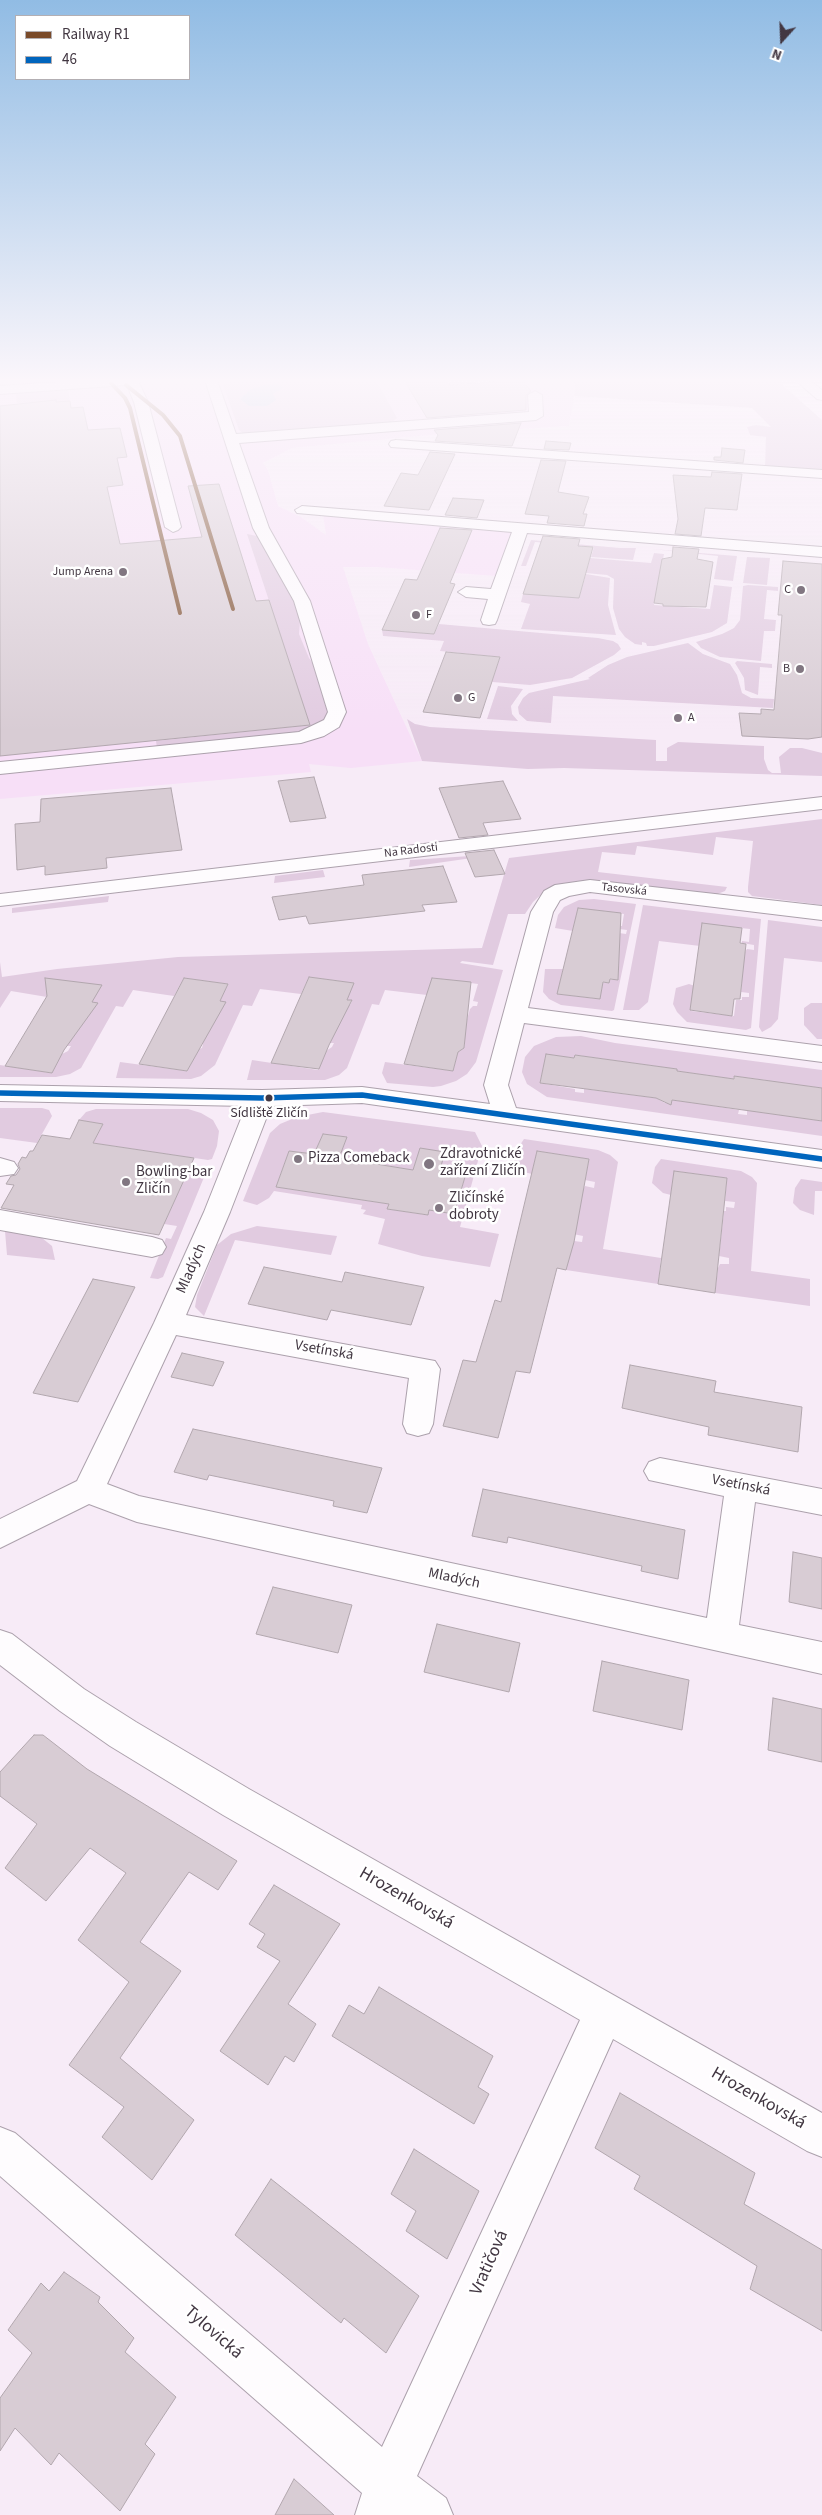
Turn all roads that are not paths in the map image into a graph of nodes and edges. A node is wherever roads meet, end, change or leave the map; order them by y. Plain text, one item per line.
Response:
1 (165, 497) edge
2 (251, 497) edge
3 (302, 510) dead end
4 (173, 527) dead end
5 (521, 528) junction
6 (822, 552) edge
7 (466, 592) dead end
8 (498, 595) junction
9 (488, 620) dead end
10 (0, 768) edge
11 (822, 803) edge
12 (0, 900) edge
13 (822, 913) edge
14 (515, 1014) junction
15 (822, 1054) edge
16 (0, 1093) edge
17 (262, 1098) junction
18 (506, 1114) junction
19 (822, 1159) edge
20 (0, 1220) edge
21 (152, 1247) dead end
22 (168, 1324) junction
23 (418, 1424) dead end
24 (660, 1471) dead end
25 (741, 1486) junction
26 (88, 1490) junction
27 (822, 1502) edge
28 (0, 1534) edge
29 (721, 1637) junction
30 (0, 1645) edge
31 (822, 1658) edge
32 (605, 2012) junction
33 (822, 2136) edge
34 (0, 2148) edge
35 (384, 2500) edge
36 (429, 2515) edge

1 - 4 street
2 - 10 street
3 - 5 street
5 - 6 street
5 - 8 street
7 - 8 street
8 - 9 street
11 - 12 street, Na Radosti
13 - 14 street, Tasovská
14 - 15 street
14 - 18 street, Tasovská
16 - 17 street
17 - 18 street
17 - 22 street, Mladých
18 - 19 street
20 - 21 street
22 - 23 street, Vsetínská
22 - 26 street, Mladých
24 - 25 street, Vsetínská
25 - 27 street, Vsetínská
25 - 29 street
26 - 28 street
26 - 29 street, Mladých
29 - 31 street, Mladých
30 - 32 street, Hrozenkovská
32 - 33 street, Hrozenkovská
32 - 35 street, Vratičová
34 - 35 street, Tylovická
35 - 36 street, Tylovická

